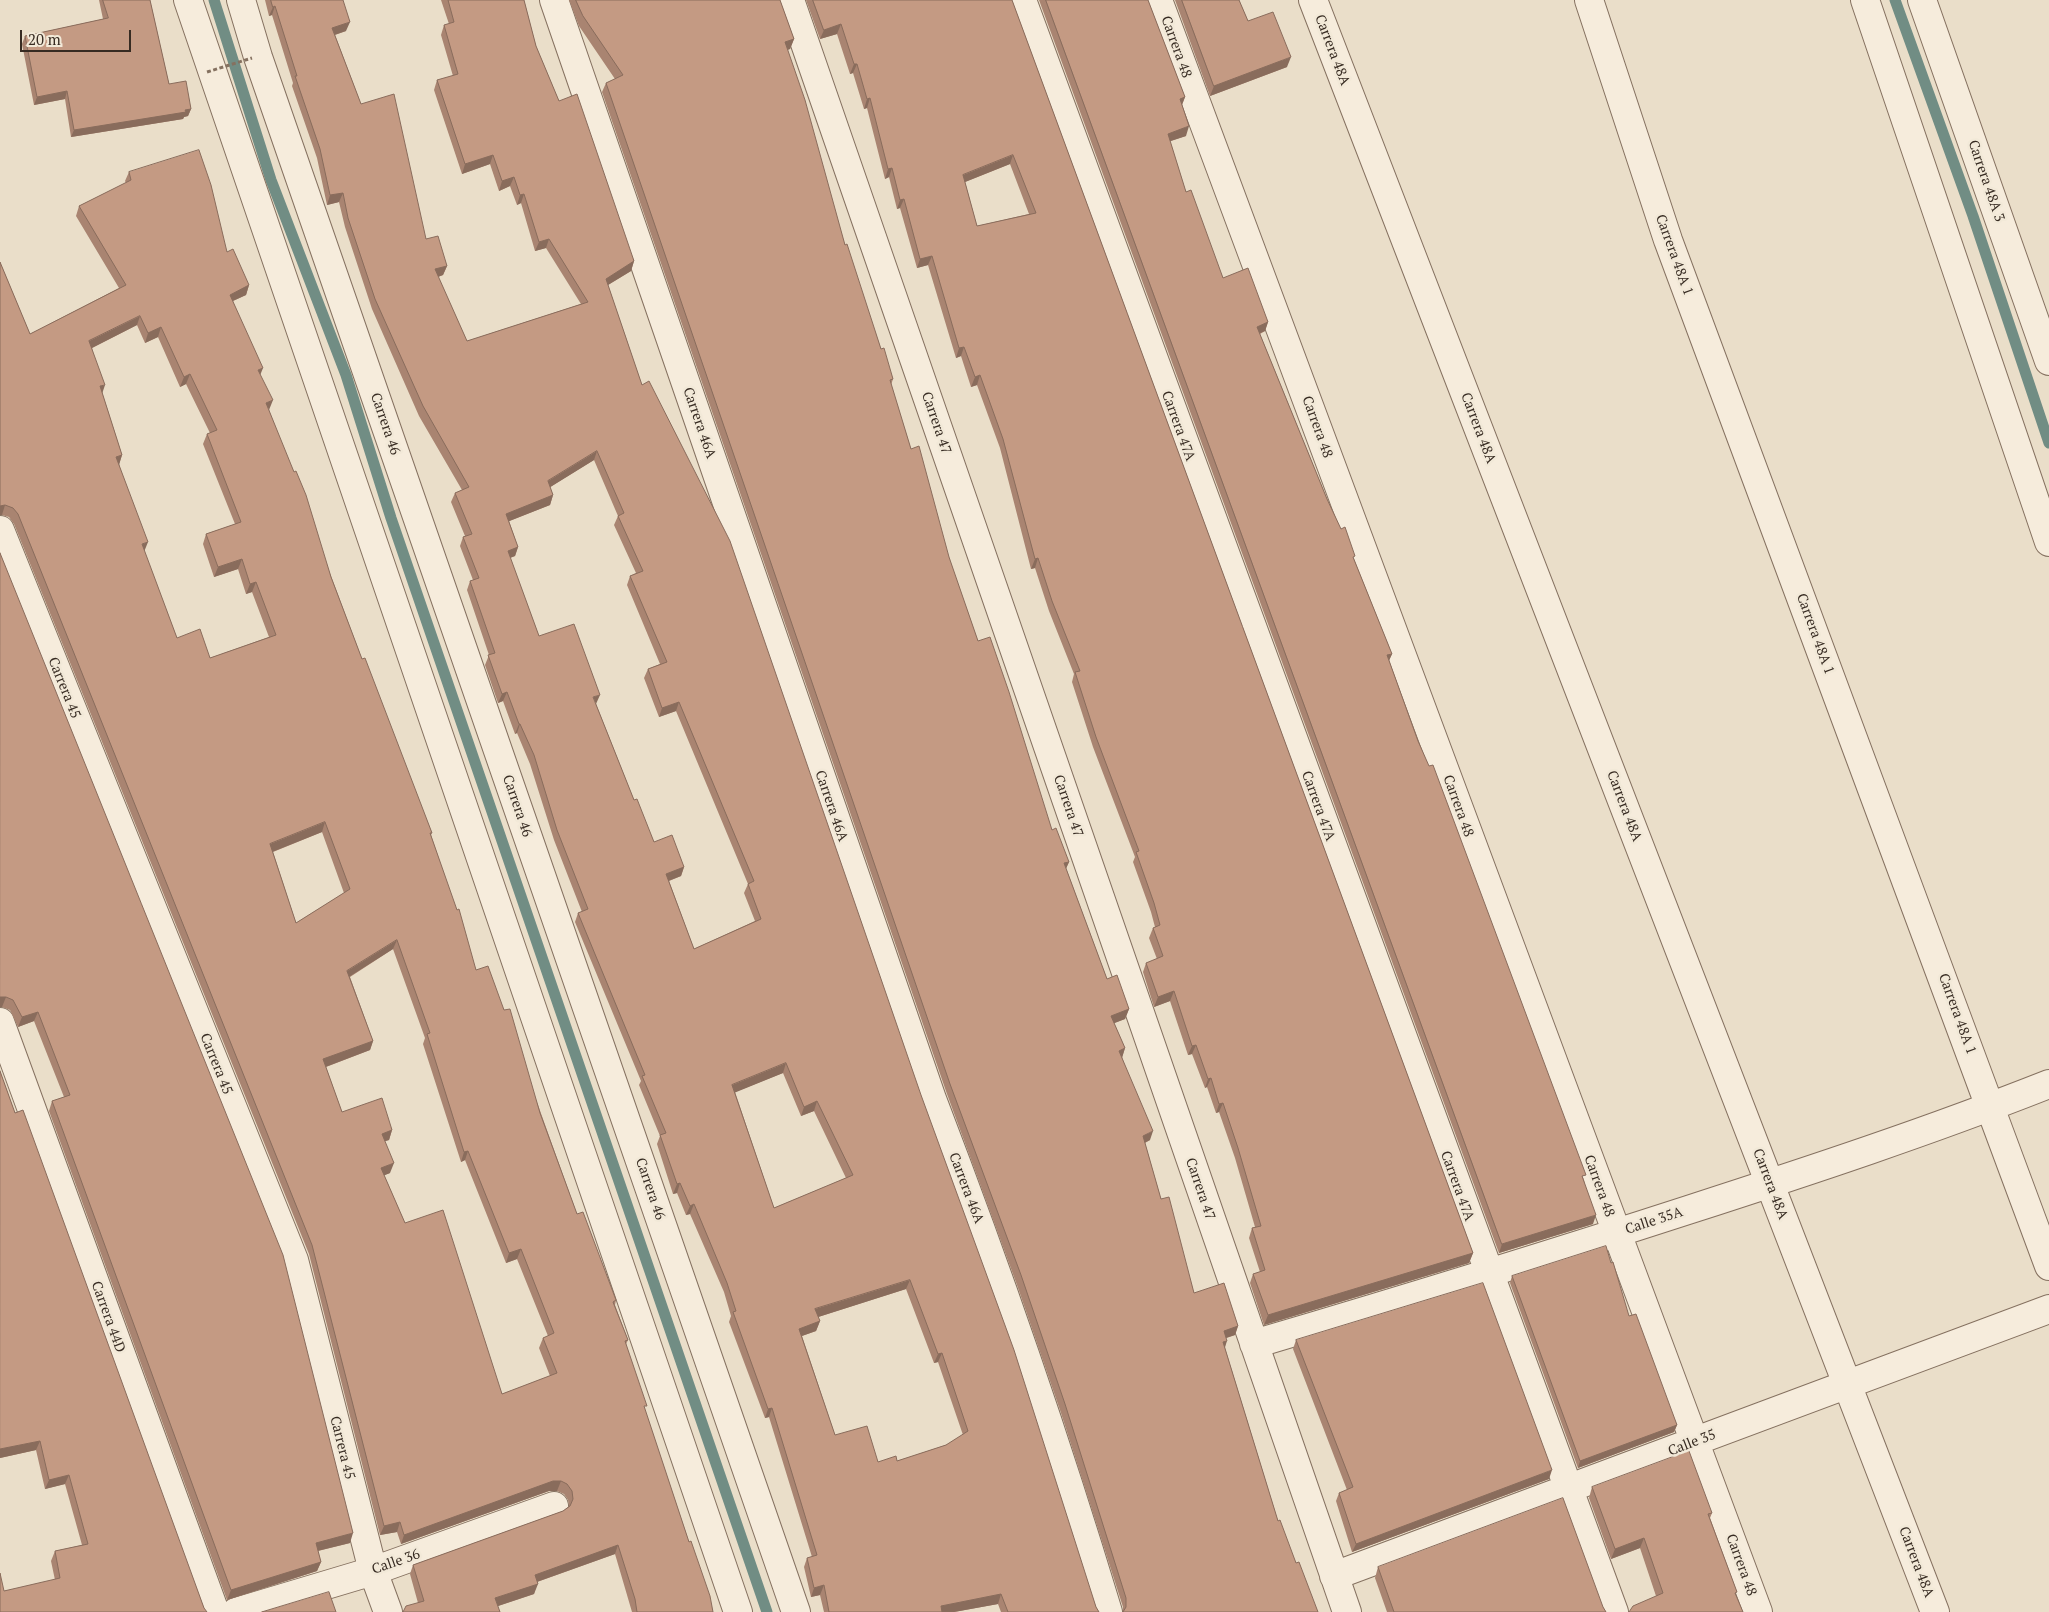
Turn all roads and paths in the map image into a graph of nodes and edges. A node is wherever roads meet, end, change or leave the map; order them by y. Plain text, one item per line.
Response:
1 (188, 0) edge
2 (241, 0) edge
3 (554, 0) edge
4 (790, 0) edge
5 (1022, 0) edge
6 (1158, 0) edge
7 (1313, 0) edge
8 (1589, 0) edge
9 (1865, 0) edge
10 (1922, 0) edge
11 (252, 58) dead end
12 (207, 72) dead end
13 (2049, 361) edge
14 (0, 530) edge
15 (2049, 542) edge
16 (0, 1022) edge
17 (2049, 1084) edge
18 (1992, 1107) junction
19 (1770, 1184) junction
20 (1617, 1233) junction
21 (2049, 1266) edge
22 (1490, 1274) junction
23 (2049, 1309) edge
24 (1254, 1344) junction
25 (1847, 1384) junction
26 (1695, 1442) junction
27 (1569, 1489) junction
28 (554, 1506) dead end
29 (373, 1571) junction
30 (1334, 1576) junction
31 (215, 1612) edge
32 (236, 1612) edge
33 (388, 1612) edge
34 (738, 1612) edge
35 (796, 1612) edge
36 (1108, 1612) edge
37 (1346, 1612) edge
38 (1614, 1612) edge
39 (1758, 1612) edge
40 (1935, 1612) edge

1 - 34 street
2 - 35 street, Carrera 46
3 - 36 street, Carrera 46A
4 - 24 street, Carrera 47
5 - 22 street, Carrera 47A
6 - 20 street, Carrera 48
7 - 19 street, Carrera 48A
8 - 18 street, Carrera 48A 1
9 - 15 street
10 - 13 street, Carrera 48A 3
11 - 12 path, bridge
14 - 29 street, Carrera 45
16 - 31 street, Carrera 44D
17 - 18 street, Calle 35A
18 - 19 street, Calle 35A
18 - 21 street, Carrera 48A 1
19 - 20 street, Calle 35A
19 - 25 street, Carrera 48A
20 - 22 street, Calle 35A
20 - 26 street, Carrera 48
22 - 24 street, Calle 35A
22 - 27 street, Carrera 47A
23 - 25 street, Calle 35
24 - 30 street, Carrera 47
25 - 26 street, Calle 35
25 - 40 street, Carrera 48A
26 - 27 street, Calle 35
26 - 39 street, Carrera 48
27 - 30 street, Calle 35
27 - 38 street, Carrera 47A
28 - 29 street, Calle 36
29 - 32 street, Calle 36
29 - 33 street, Carrera 45
30 - 37 street, Carrera 47

